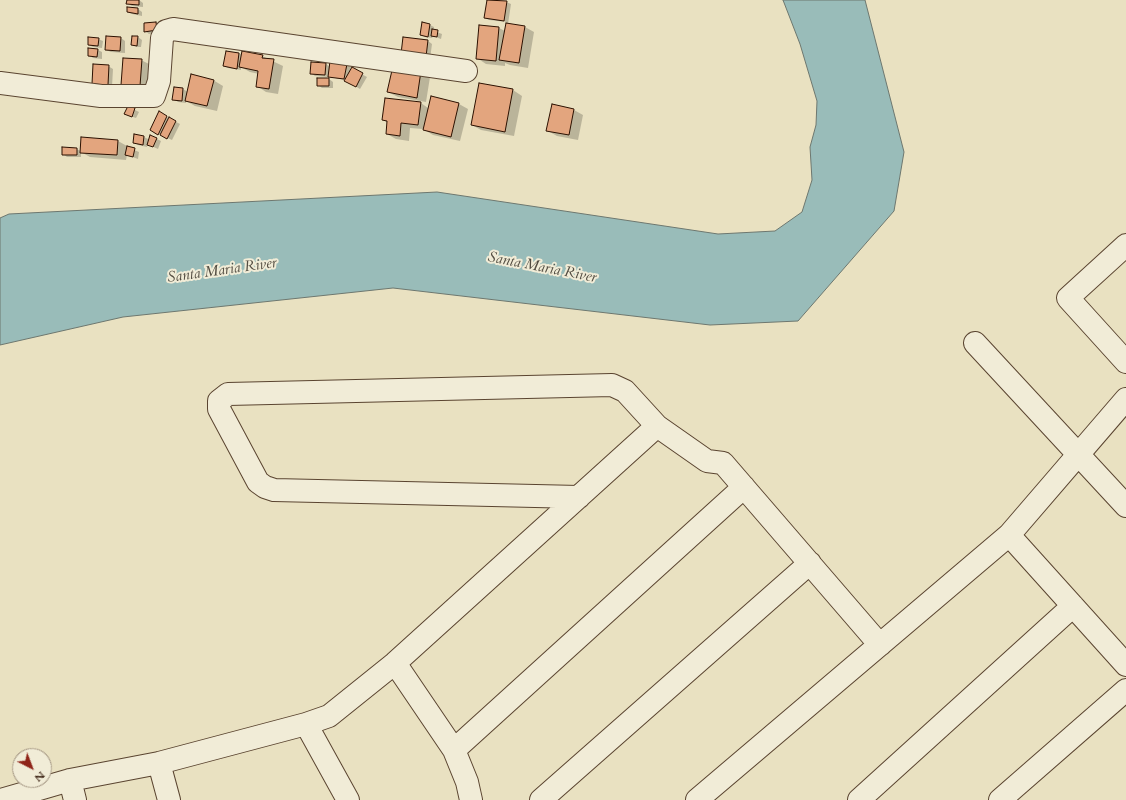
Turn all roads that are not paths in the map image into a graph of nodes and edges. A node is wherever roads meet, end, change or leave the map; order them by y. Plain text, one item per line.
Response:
1 (466, 71) dead end
2 (0, 83) edge
3 (1126, 245) edge
4 (975, 343) dead end
5 (1126, 362) edge
6 (1126, 399) edge
7 (657, 426) junction
8 (1078, 454) junction
9 (744, 487) junction
10 (579, 497) junction
11 (1126, 506) edge
12 (1008, 534) junction
13 (810, 563) junction
14 (1073, 606) junction
15 (880, 645) junction
16 (395, 663) junction
17 (1126, 665) edge
18 (1126, 690) edge
19 (306, 724) junction
20 (454, 750) junction
21 (159, 763) junction
22 (72, 790) edge
23 (2, 800) edge
24 (169, 800) edge
25 (348, 800) edge
26 (471, 800) edge
27 (541, 800) edge
28 (697, 800) edge
29 (859, 800) edge
30 (1000, 800) edge

1 - 2 street
3 - 5 street
4 - 8 street
6 - 8 street
7 - 9 street
7 - 10 street
7 - 10 street
8 - 11 street
8 - 12 street
9 - 13 street
9 - 20 street
10 - 16 street
12 - 14 street
12 - 15 street
13 - 15 street
13 - 27 street
14 - 17 street
14 - 29 street
15 - 28 street
16 - 19 street
16 - 20 street
18 - 30 street
19 - 21 street
19 - 25 street
20 - 26 street
21 - 22 street
21 - 24 street
22 - 23 street

